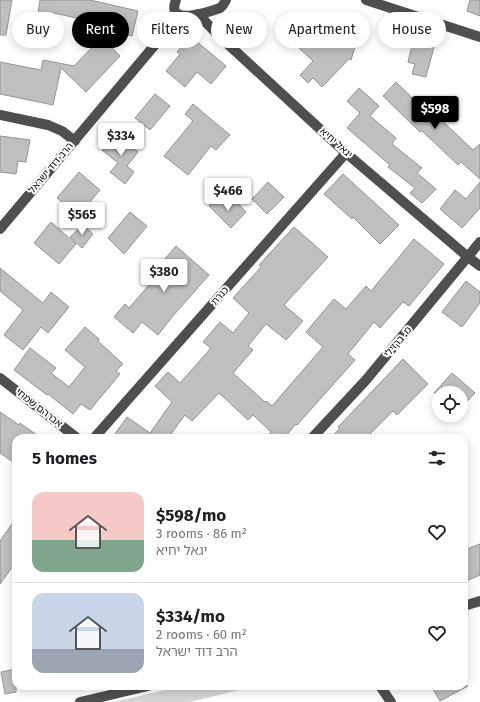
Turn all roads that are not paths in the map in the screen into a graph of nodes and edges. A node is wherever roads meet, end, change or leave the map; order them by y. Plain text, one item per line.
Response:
1 (226, 0) edge
2 (366, 0) edge
3 (172, 2) edge
4 (393, 4) edge
5 (177, 12) edge
6 (203, 13) edge
7 (203, 19) edge
8 (480, 37) edge
9 (152, 48) edge
10 (0, 115) edge
11 (75, 141) junction
12 (346, 153) junction
13 (0, 229) edge
14 (480, 242) edge
15 (468, 258) junction
16 (480, 266) edge
17 (0, 378) edge
18 (72, 434) edge
19 (98, 434) edge
20 (316, 434) edge
21 (480, 601) edge
22 (468, 605) edge
23 (131, 690) edge
24 (383, 690) edge
25 (80, 702) edge
26 (391, 702) edge

1 - 6 street
2 - 4 street
3 - 5 street
4 - 8 street
7 - 12 street, יגאל יחיא
9 - 11 street, הרב דוד ישראל
10 - 11 street
11 - 13 street, הרב דוד ישראל
12 - 15 street, יגאל יחיא
12 - 19 street, כנרת
14 - 15 street, מ. ברזילי
15 - 16 street, יגאל יחיא
15 - 20 street, מ. ברזילי
17 - 18 street, אברהם שמחי
21 - 22 street
23 - 25 street
24 - 26 street

